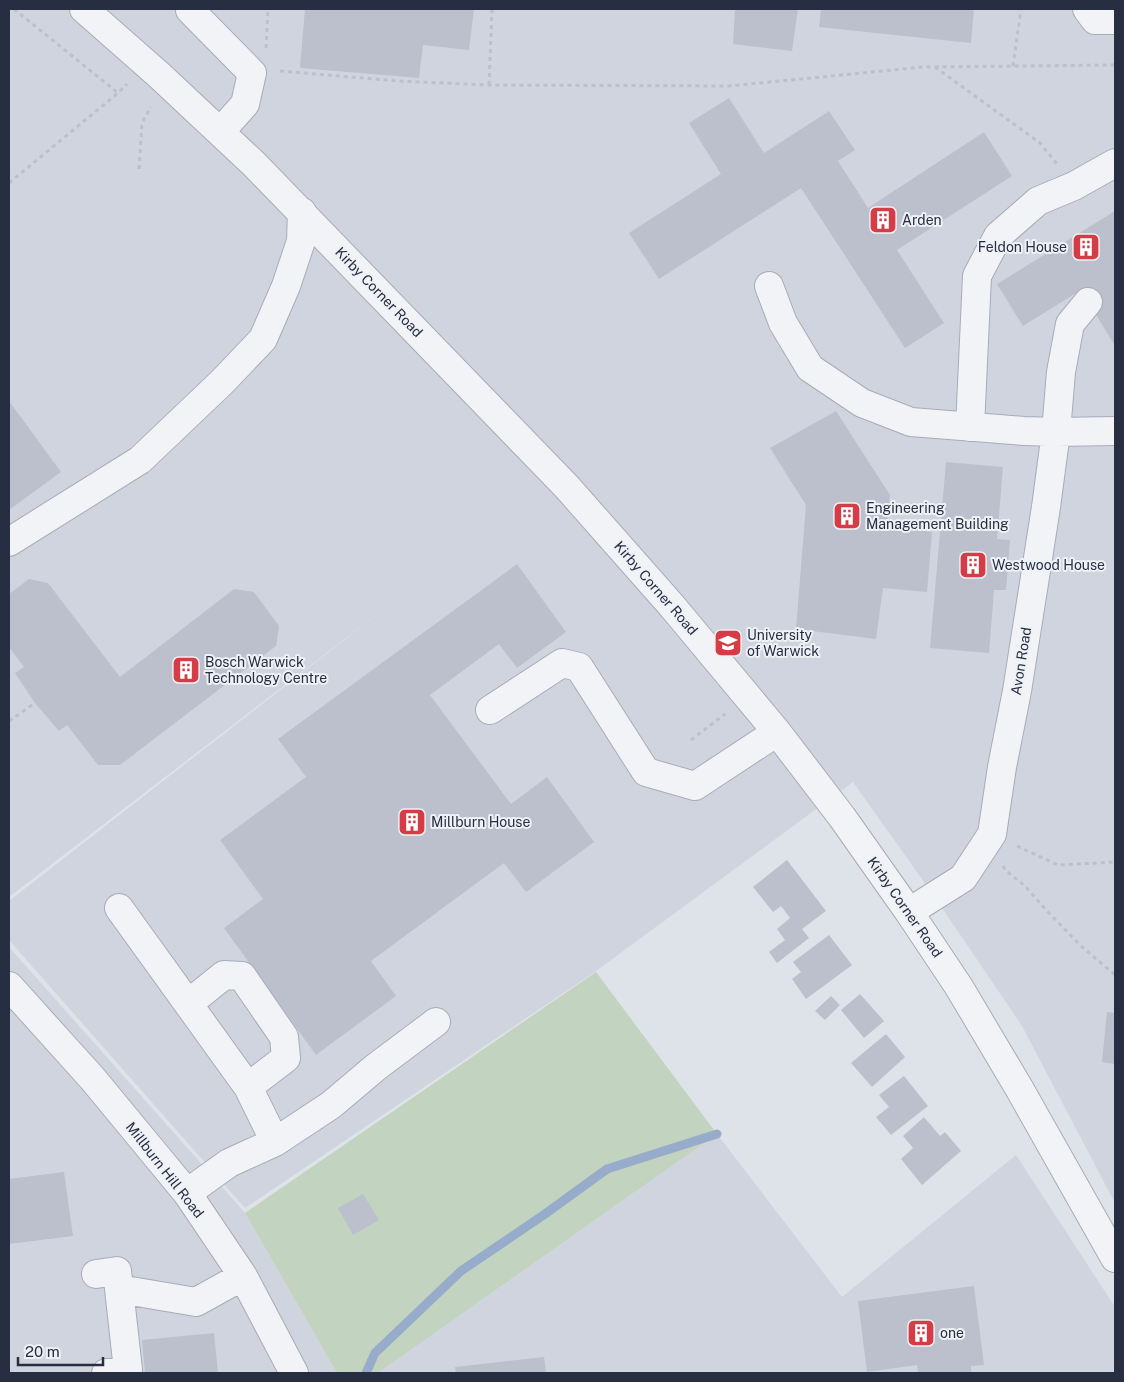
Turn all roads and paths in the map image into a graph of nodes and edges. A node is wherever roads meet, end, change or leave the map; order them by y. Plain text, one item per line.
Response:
1 (14, 9) edge
2 (84, 9) edge
3 (268, 9) edge
4 (492, 9) edge
5 (1022, 9) edge
6 (1087, 9) edge
7 (190, 10) dead end
8 (1115, 20) edge
9 (1115, 65) edge
10 (1013, 66) junction
11 (934, 67) junction
12 (152, 69) junction
13 (259, 72) junction
14 (489, 85) junction
15 (118, 93) junction
16 (220, 132) junction
17 (1115, 163) edge
18 (139, 169) dead end
19 (9, 183) edge
20 (1074, 186) junction
21 (302, 212) junction
22 (769, 286) dead end
23 (1088, 302) dead end
24 (970, 427) junction
25 (1115, 431) edge
26 (1056, 432) junction
27 (9, 542) edge
28 (747, 697) junction
29 (35, 703) dead end
30 (490, 710) dead end
31 (9, 721) edge
32 (777, 732) junction
33 (691, 740) dead end
34 (992, 834) junction
35 (1115, 862) edge
36 (119, 908) dead end
37 (910, 912) junction
38 (1115, 975) edge
39 (9, 986) edge
40 (188, 1004) junction
41 (436, 1022) dead end
42 (248, 1087) junction
43 (275, 1142) junction
44 (187, 1193) junction
45 (1115, 1258) edge
46 (96, 1274) dead end
47 (243, 1276) junction
48 (119, 1289) junction
49 (106, 1373) edge
50 (294, 1373) edge

1 - 15 path
2 - 12 street, Kirby Corner Road
3 - 13 path
4 - 14 path
5 - 10 path
6 - 8 street
7 - 13 street
9 - 10 path
10 - 11 path
11 - 14 path
11 - 20 path
12 - 15 path
12 - 16 street, Kirby Corner Road
12 - 18 path
13 - 14 path
13 - 16 street
15 - 19 path
16 - 21 street, Kirby Corner Road
17 - 20 street
20 - 24 street
21 - 27 street
21 - 28 street, Kirby Corner Road
22 - 24 street
23 - 26 street, Avon Road
24 - 26 street
25 - 26 street
26 - 34 street, Avon Road
28 - 32 street, Kirby Corner Road
28 - 33 path
29 - 31 path
30 - 32 street
32 - 37 street, Kirby Corner Road
34 - 35 path
34 - 37 street, Avon Road
34 - 38 path
36 - 40 street
37 - 45 street, Kirby Corner Road
39 - 44 street, Millburn Hill Road
40 - 42 street
40 - 42 street
41 - 43 street
42 - 43 street
43 - 44 street
44 - 47 street, Millburn Hill Road
46 - 48 street
47 - 48 street
47 - 50 street, Millburn Hill Road
48 - 49 street

